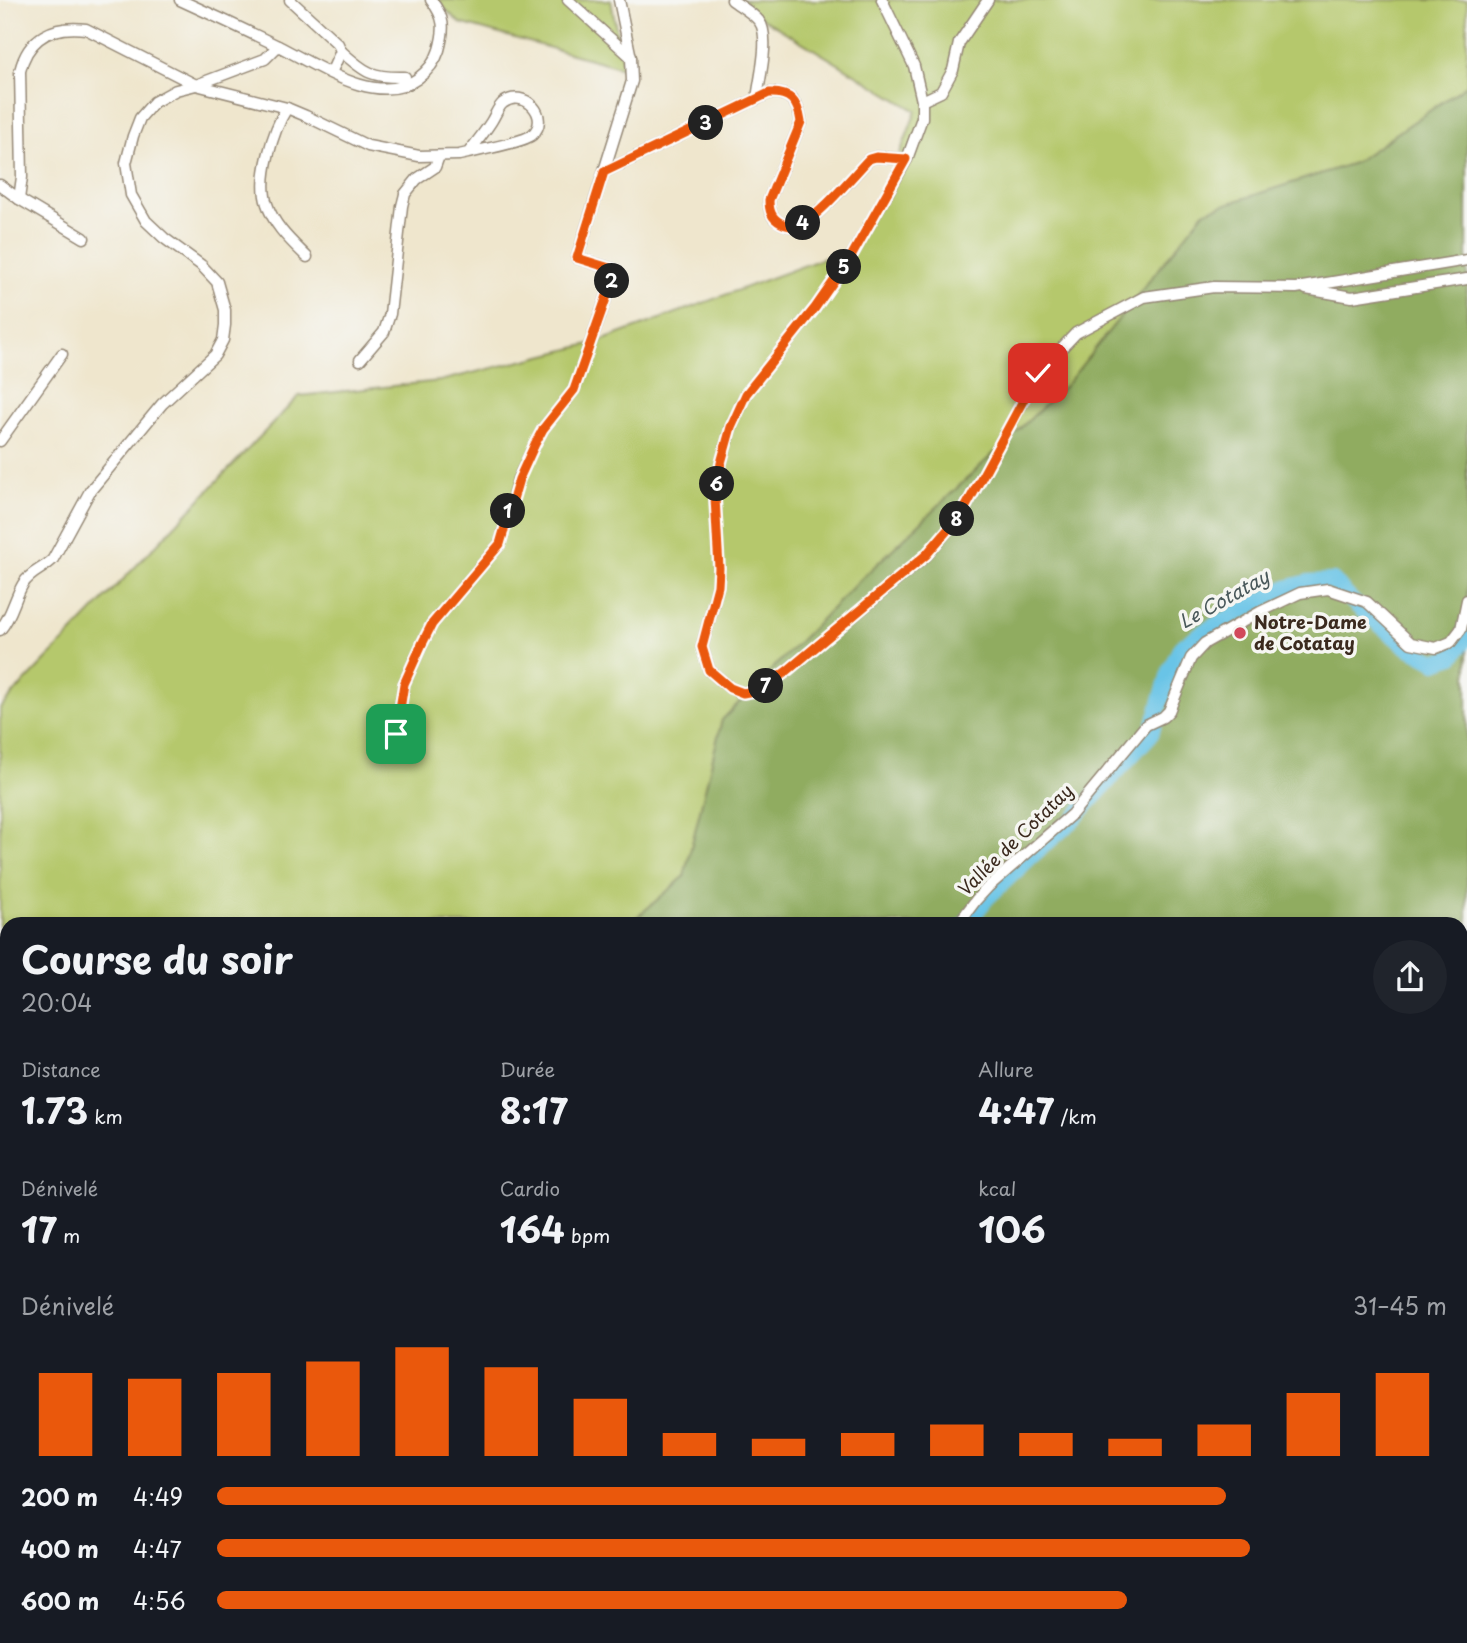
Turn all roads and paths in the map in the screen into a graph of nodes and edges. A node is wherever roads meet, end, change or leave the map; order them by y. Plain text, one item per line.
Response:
1 (180, 0) edge
2 (290, 0) edge
3 (431, 0) edge
4 (568, 0) edge
5 (619, 0) edge
6 (732, 0) edge
7 (882, 0) edge
8 (988, 0) edge
9 (278, 46) junction
10 (340, 48) junction
11 (631, 58) junction
12 (331, 73) junction
13 (405, 77) dead end
14 (195, 85) junction
15 (757, 99) junction
16 (922, 101) junction
17 (287, 108) junction
18 (468, 153) junction
19 (439, 156) junction
20 (906, 159) junction
21 (604, 172) junction
22 (0, 186) edge
23 (19, 199) junction
24 (84, 237) dead end
25 (307, 257) dead end
26 (1467, 260) edge
27 (1467, 279) edge
28 (1296, 288) junction
29 (62, 354) dead end
30 (360, 360) dead end
31 (0, 441) edge
32 (1467, 600) edge
33 (0, 630) edge
34 (396, 734) dead end
35 (963, 917) edge

1 - 9 street
2 - 10 street
3 - 12 street
4 - 11 street
5 - 11 street
6 - 15 street
7 - 16 street
8 - 16 street
9 - 12 street
9 - 14 street
10 - 12 street
10 - 13 street
11 - 21 street
14 - 17 street
14 - 23 street
14 - 33 street
15 - 20 street
15 - 21 street
16 - 20 street
17 - 19 street
17 - 25 street
18 - 18 street
18 - 19 street
19 - 30 street
20 - 28 street
21 - 34 street
22 - 23 street
23 - 24 street
26 - 28 street
27 - 28 street
29 - 31 street
32 - 35 street, Vallée de Cotatay

